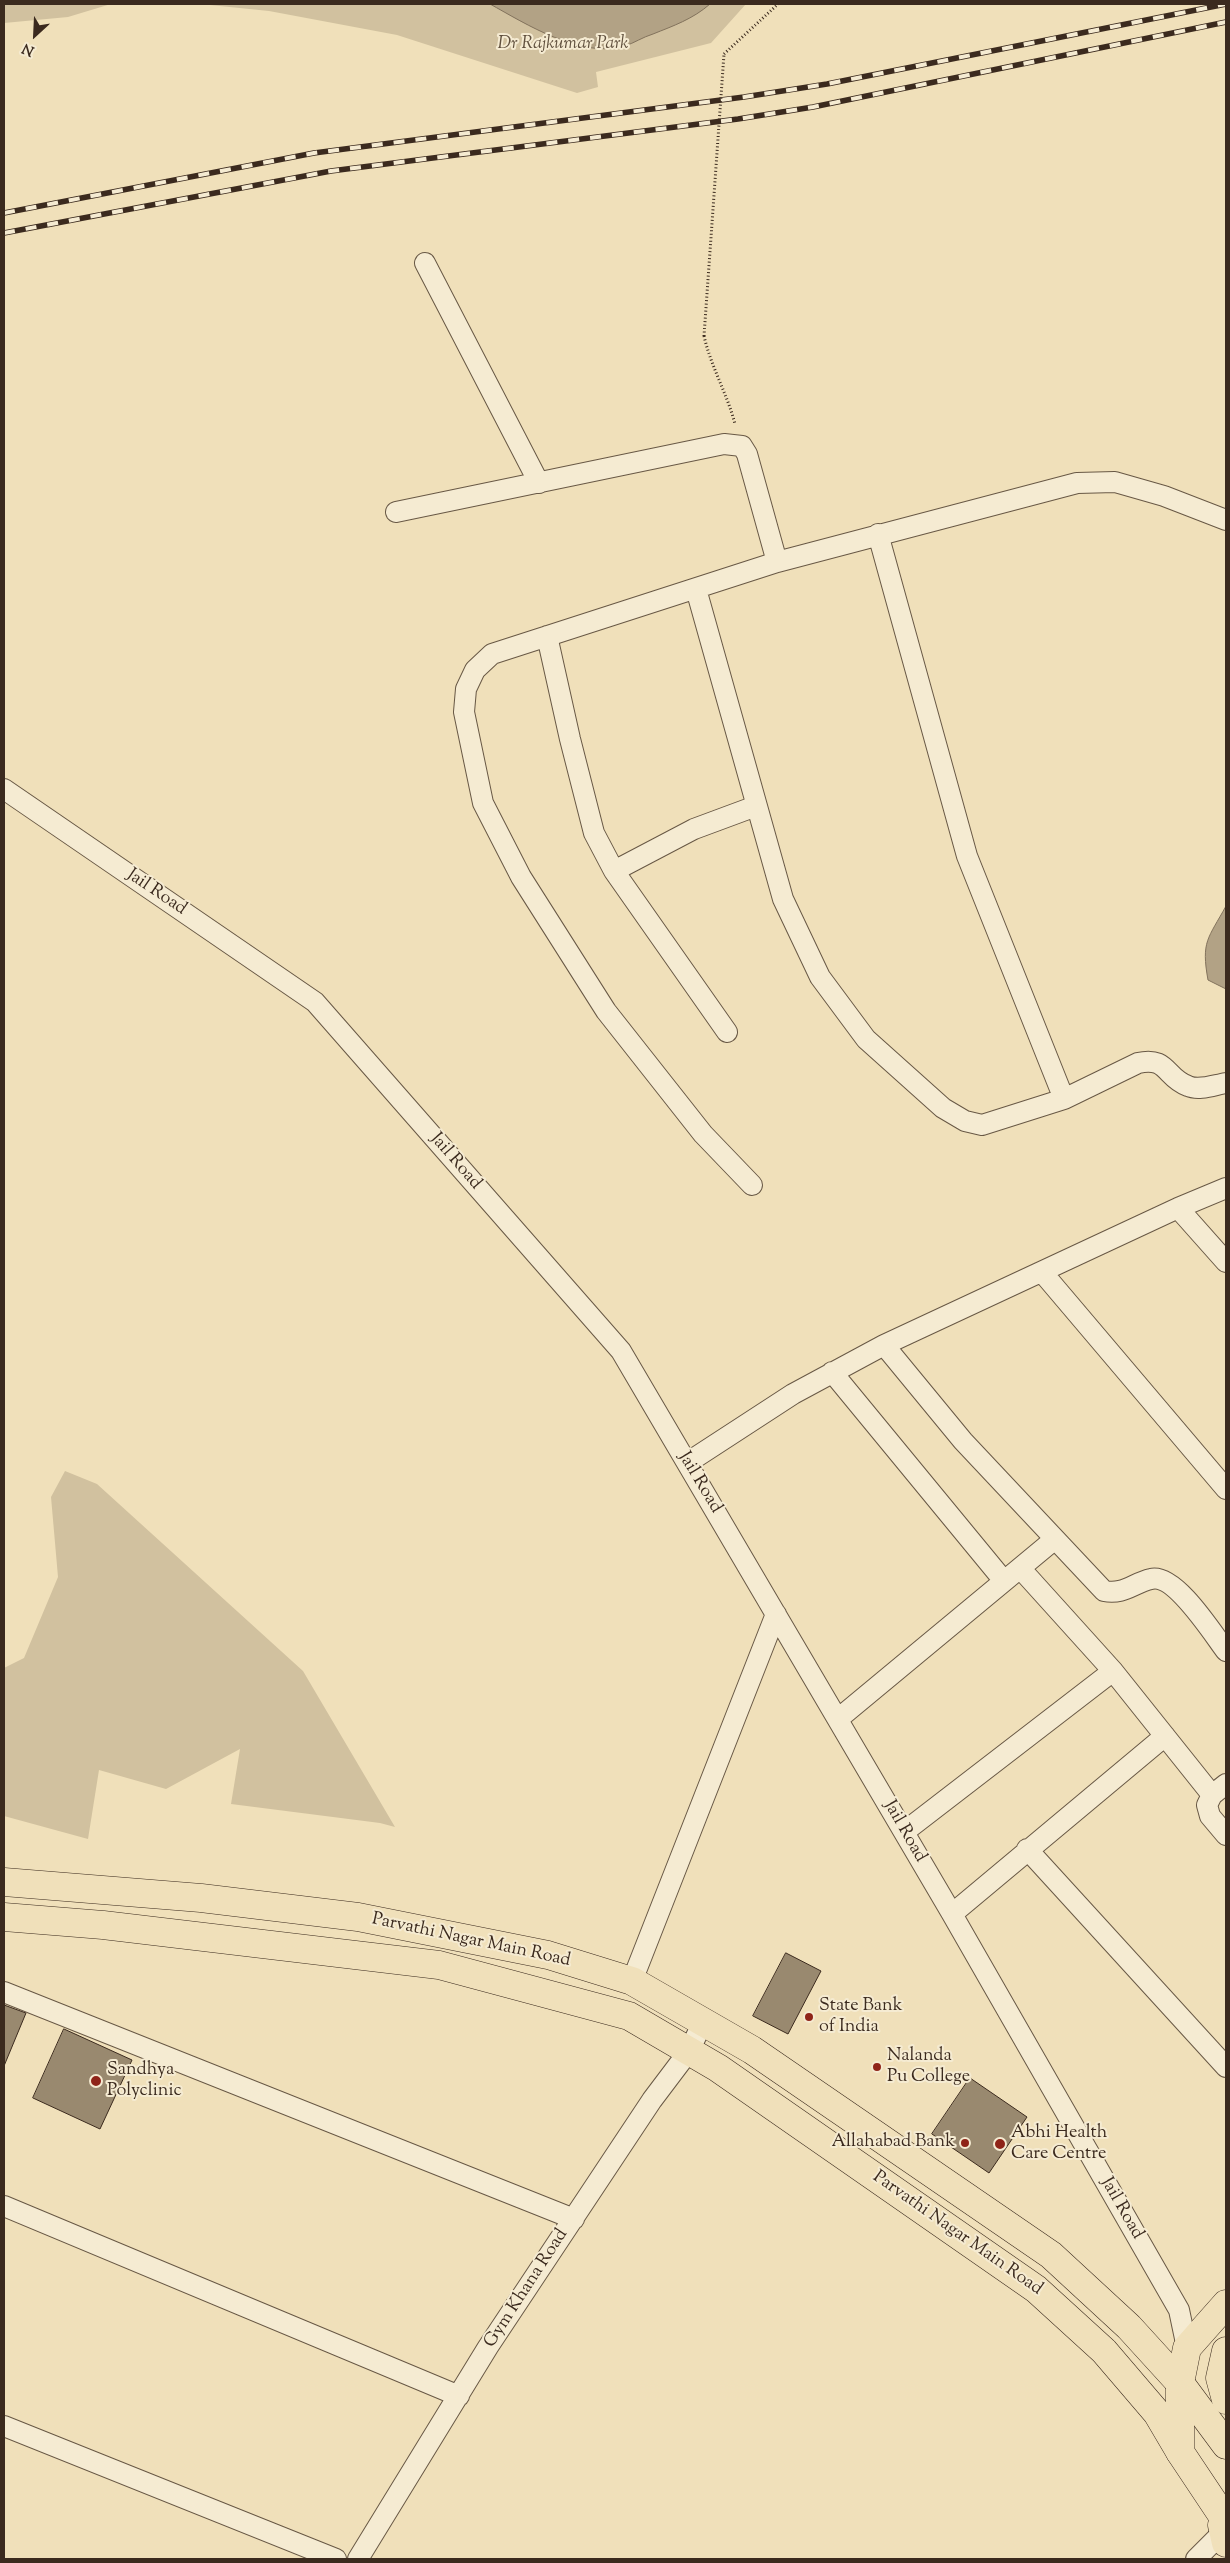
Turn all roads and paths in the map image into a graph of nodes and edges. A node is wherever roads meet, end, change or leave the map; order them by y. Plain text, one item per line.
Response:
1 (778, 4) edge
2 (425, 263) dead end
3 (742, 446) junction
4 (539, 483) junction
5 (396, 512) dead end
6 (1226, 520) edge
7 (878, 534) junction
8 (777, 562) junction
9 (696, 589) junction
10 (547, 636) junction
11 (4, 789) edge
12 (756, 806) junction
13 (614, 871) junction
14 (726, 1032) dead end
15 (1226, 1083) edge
16 (1064, 1098) junction
17 (752, 1185) dead end
18 (1226, 1188) edge
19 (1178, 1208) junction
20 (1226, 1262) edge
21 (1042, 1272) junction
22 (884, 1345) junction
23 (832, 1372) junction
24 (687, 1464) junction
25 (1226, 1489) edge
26 (1055, 1540) junction
27 (1020, 1568) junction
28 (1004, 1582) junction
29 (776, 1614) junction
30 (1226, 1651) edge
31 (1113, 1671) junction
32 (838, 1719) junction
33 (1165, 1736) junction
34 (1219, 1790) edge
35 (904, 1832) junction
36 (1226, 1835) edge
37 (1027, 1849) junction
38 (4, 1882) edge
39 (952, 1914) junction
40 (4, 1917) edge
41 (632, 1981) junction
42 (4, 1992) edge
43 (703, 2022) junction
44 (689, 2051) junction
45 (1226, 2067) edge
46 (4, 2206) edge
47 (574, 2218) junction
48 (1221, 2309) edge
49 (1187, 2348) junction
50 (1226, 2351) edge
51 (1180, 2383) junction
52 (1223, 2389) edge
53 (459, 2396) junction
54 (4, 2426) edge
55 (1226, 2445) edge
56 (1180, 2452) junction
57 (1225, 2527) edge
58 (336, 2559) edge
59 (358, 2559) edge
60 (1196, 2559) edge

1 - 3 path, bridge
2 - 4 street
3 - 4 street
3 - 8 street
4 - 5 street
6 - 7 street
7 - 8 street
7 - 16 street
8 - 9 street
9 - 10 street
9 - 12 street
10 - 13 street
10 - 17 street
11 - 24 street, Jail Road
12 - 13 street
12 - 16 street
13 - 14 street
15 - 16 street
18 - 19 street
19 - 20 street
19 - 21 street
21 - 22 street
21 - 25 street
22 - 23 street
22 - 26 street
23 - 24 street
23 - 28 street
24 - 29 street, Jail Road
26 - 27 street
26 - 30 street
27 - 28 street
27 - 31 street
28 - 32 street
29 - 32 street, Jail Road
29 - 41 street
31 - 33 street
31 - 35 street
32 - 35 street, Jail Road
33 - 34 street
33 - 37 street
34 - 36 street
35 - 39 street, Jail Road
37 - 39 street
37 - 45 street
38 - 41 main road, Parvathi Nagar Main Road
39 - 49 street, Jail Road
40 - 44 main road, Parvathi Nagar Main Road
41 - 43 main road, Parvathi Nagar Main Road
42 - 47 street
43 - 44 street, Gym Khana Road
43 - 51 main road, Parvathi Nagar Main Road
44 - 47 street, Gym Khana Road
44 - 56 main road, Parvathi Nagar Main Road
46 - 53 street
47 - 53 street, Gym Khana Road
48 - 49 main road
49 - 51 main road
50 - 52 main road
51 - 55 main road, Parvathi Nagar Main Road
51 - 56 main road
53 - 59 street, Gym Khana Road
54 - 58 street
56 - 57 main road, Parvathi Nagar Main Road
57 - 60 street

